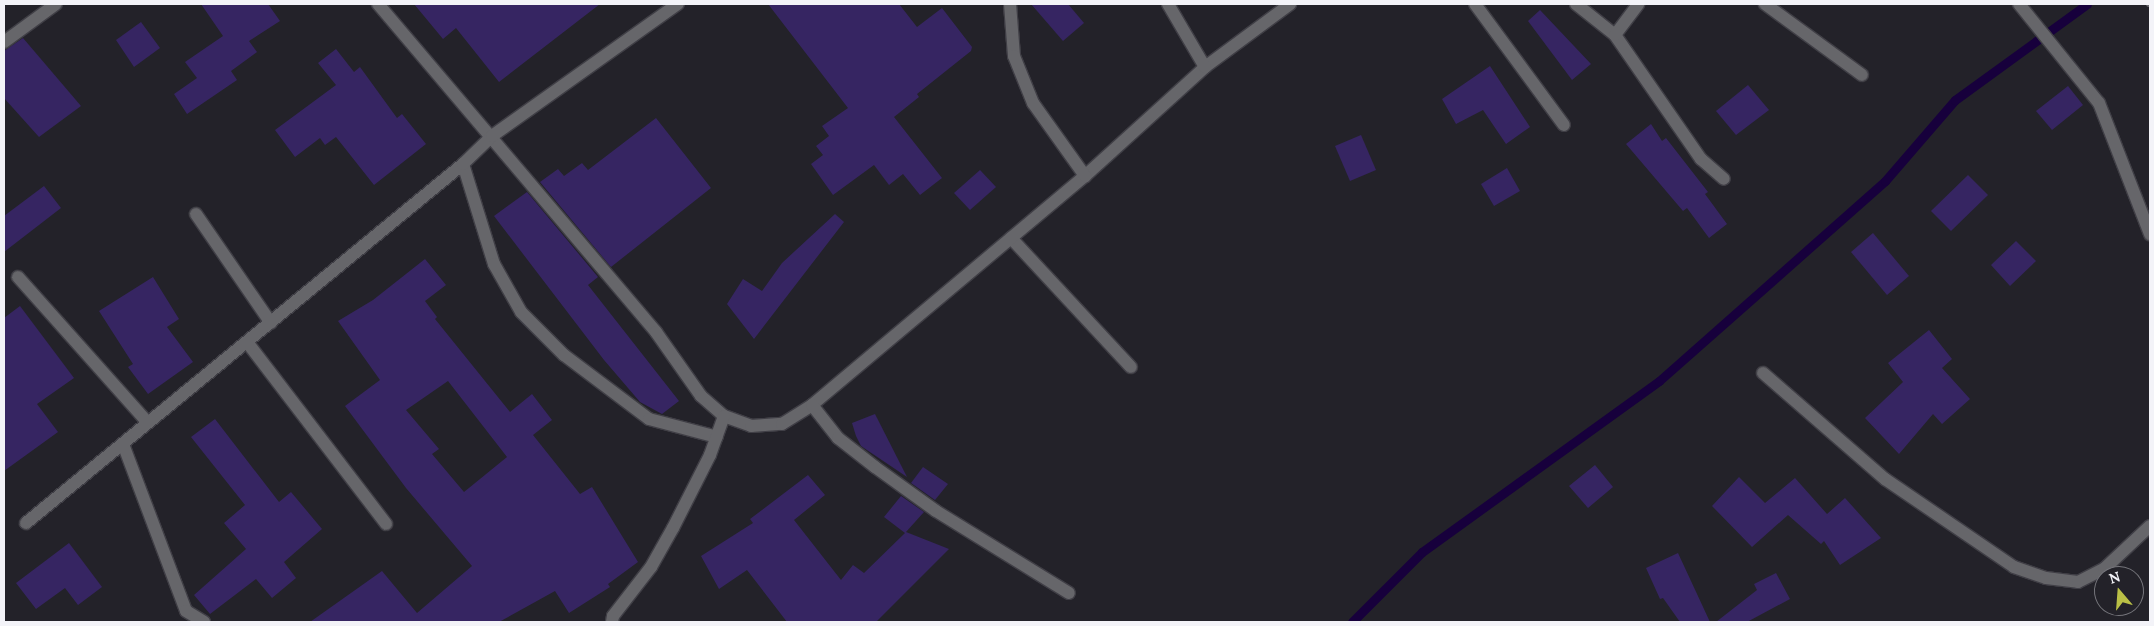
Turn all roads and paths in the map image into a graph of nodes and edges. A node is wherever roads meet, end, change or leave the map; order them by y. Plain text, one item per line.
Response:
1 (56, 4) edge
2 (378, 4) edge
3 (678, 4) edge
4 (1010, 4) edge
5 (1168, 4) edge
6 (1290, 4) edge
7 (1475, 4) edge
8 (1576, 4) edge
9 (1638, 4) edge
10 (1765, 4) edge
11 (2019, 4) edge
12 (2147, 4) edge
13 (2150, 6) edge
14 (1615, 36) junction
15 (4, 42) edge
16 (1205, 68) junction
17 (1862, 75) dead end
18 (1564, 125) dead end
19 (492, 136) junction
20 (463, 164) junction
21 (1085, 176) junction
22 (1724, 179) dead end
23 (196, 214) dead end
24 (2150, 234) edge
25 (1010, 238) junction
26 (18, 277) dead end
27 (271, 322) junction
28 (247, 342) junction
29 (1131, 367) dead end
30 (1763, 373) dead end
31 (812, 405) junction
32 (724, 416) junction
33 (148, 423) junction
34 (717, 437) junction
35 (123, 444) junction
36 (26, 522) dead end
37 (386, 524) dead end
38 (2150, 526) edge
39 (1069, 593) dead end
40 (204, 622) edge
41 (612, 622) edge

1 - 15 street
2 - 19 street
3 - 19 street
4 - 21 street
5 - 16 street
6 - 16 street
7 - 18 street
8 - 14 street
9 - 14 street
10 - 17 street
11 - 24 street
12 - 13 path
14 - 22 street
16 - 21 street
19 - 20 street
19 - 32 street
20 - 27 street
20 - 34 street
21 - 25 street
23 - 27 street
25 - 29 street
25 - 31 street
26 - 33 street
27 - 28 street
28 - 33 street
28 - 37 street
30 - 38 street
31 - 32 street
31 - 39 street
32 - 34 street
33 - 35 street
34 - 41 street
35 - 36 street
35 - 40 street

